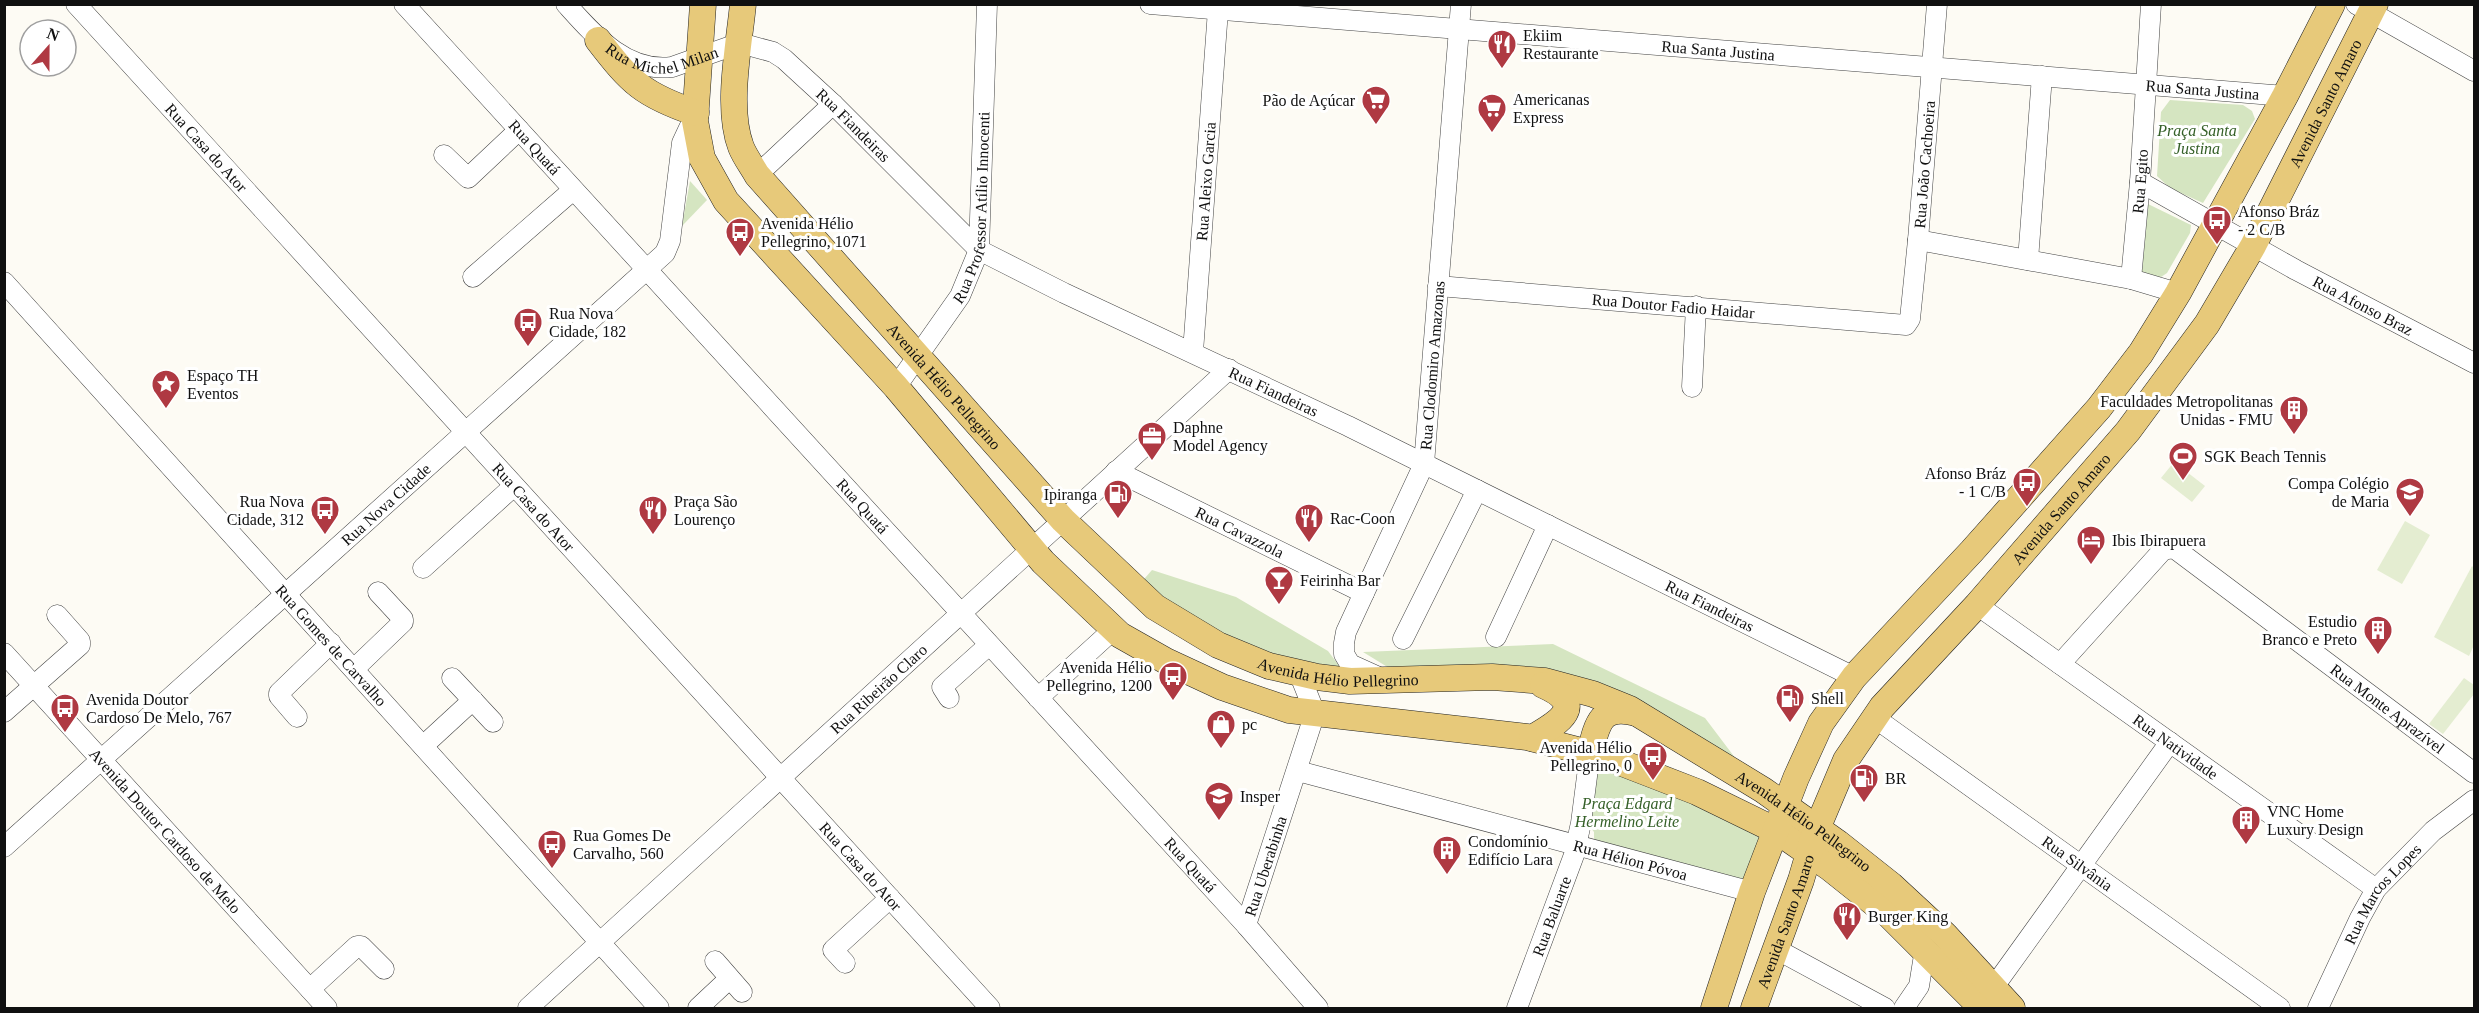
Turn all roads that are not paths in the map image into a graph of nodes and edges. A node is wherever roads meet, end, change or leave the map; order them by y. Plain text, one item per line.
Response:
1 (76, 4) edge
2 (404, 4) edge
3 (566, 4) edge
4 (703, 4) edge
5 (743, 4) edge
6 (987, 4) edge
7 (1461, 4) edge
8 (1937, 4) edge
9 (2151, 4) edge
10 (2331, 4) edge
11 (1152, 5) edge
12 (2367, 7) edge
13 (1218, 10) junction
14 (1289, 10) edge
15 (1459, 29) junction
16 (598, 40) junction
17 (740, 43) junction
18 (698, 58) junction
19 (1932, 68) junction
20 (2475, 71) edge
21 (2042, 76) junction
22 (2147, 84) junction
23 (2285, 96) junction
24 (832, 104) junction
25 (695, 117) junction
26 (519, 130) junction
27 (444, 155) dead end
28 (758, 175) junction
29 (2140, 182) junction
30 (573, 190) junction
31 (2215, 224) junction
32 (1918, 240) junction
33 (2253, 246) junction
34 (980, 250) junction
35 (2028, 260) junction
36 (647, 270) junction
37 (473, 277) dead end
38 (2131, 279) junction
39 (4, 282) edge
40 (1438, 286) junction
41 (2178, 293) junction
42 (1696, 306) junction
43 (1906, 325) joint
44 (1193, 352) junction
45 (918, 355) junction
46 (2475, 363) edge
47 (1229, 369) junction
48 (896, 387) junction
49 (1692, 387) dead end
50 (466, 433) junction
51 (1424, 464) junction
52 (1116, 471) junction
53 (514, 486) junction
54 (1477, 490) junction
55 (1063, 520) junction
56 (1548, 525) junction
57 (1032, 549) junction
58 (423, 568) dead end
59 (378, 592) dead end
60 (1364, 593) junction
61 (286, 594) junction
62 (1977, 604) junction
63 (961, 614) junction
64 (57, 615) dead end
65 (1114, 629) junction
66 (1496, 637) dead end
67 (1403, 639) dead end
68 (331, 643) junction
69 (989, 645) junction
70 (4, 653) edge
71 (2060, 664) junction
72 (354, 669) junction
73 (1299, 673) junction
74 (1854, 676) junction
75 (452, 678) dead end
76 (1532, 680) junction
77 (1389, 681) junction
78 (34, 686) junction
79 (949, 698) dead end
80 (1038, 698) junction
81 (473, 700) junction
82 (4, 712) edge
83 (1315, 713) junction
84 (1642, 715) junction
85 (297, 717) dead end
86 (1875, 718) junction
87 (493, 722) dead end
88 (1532, 738) junction
89 (2170, 742) junction
90 (423, 746) junction
91 (1590, 753) junction
92 (102, 759) junction
93 (1298, 771) junction
94 (2475, 773) edge
95 (780, 778) junction
96 (2475, 800) edge
97 (1786, 806) junction
98 (1817, 828) junction
99 (1777, 831) junction
100 (1576, 846) junction
101 (4, 847) edge
102 (1807, 853) junction
103 (2080, 866) junction
104 (2376, 889) junction
105 (1752, 892) junction
106 (890, 898) junction
107 (1246, 925) junction
108 (600, 944) junction
109 (1776, 949) junction
110 (1925, 949) junction
111 (715, 961) dead end
112 (844, 963) dead end
113 (384, 969) dead end
114 (310, 989) junction
115 (1988, 998) edge
116 (327, 1008) edge
117 (528, 1008) edge
118 (659, 1008) edge
119 (698, 1008) edge
120 (990, 1008) edge
121 (1318, 1008) edge
122 (1517, 1008) edge
123 (1714, 1008) edge
124 (1754, 1008) edge
125 (1885, 1008) edge
126 (1904, 1008) edge
127 (2012, 1008) edge
128 (2280, 1008) edge
129 (2318, 1008) edge

1 - 50 street, Rua Casa do Ator
2 - 26 street, Rua Quatá
3 - 16 street, Rua Michel Milan
4 - 18 main road, Avenida Hélio Pellegrino
5 - 17 main road, Avenida Hélio Pellegrino
6 - 34 street, Rua Professor Atílio Innocenti
7 - 15 street, Rua Clodomiro Amazonas
8 - 19 street, Rua João Cachoeira
9 - 22 street, Rua Egito
10 - 23 main road
11 - 13 street, Rua Santa Justina
12 - 20 street
12 - 33 main road, Avenida Santo Amaro
13 - 14 street, Rua Santa Justina
13 - 44 street, Rua Aleixo Garcia
14 - 15 street, Rua Santa Justina
15 - 19 street, Rua Santa Justina
15 - 40 street, Rua Clodomiro Amazonas
16 - 18 street, Rua Michel Milan
16 - 25 main road
17 - 18 street, Rua Michel Milan
17 - 24 street, Rua Fiandeiras
17 - 28 main road, Avenida Hélio Pellegrino
18 - 25 main road, Avenida Hélio Pellegrino
19 - 21 street, Rua Santa Justina
19 - 32 street, Rua João Cachoeira
21 - 22 street, Rua Santa Justina
21 - 35 street
22 - 23 street, Rua Santa Justina
22 - 29 street, Rua Egito
23 - 31 main road
24 - 28 street
24 - 34 street, Rua Fiandeiras
25 - 36 street, Rua Nova Cidade
25 - 48 main road, Avenida Hélio Pellegrino
26 - 27 street
26 - 30 street, Rua Quatá
28 - 45 main road, Avenida Hélio Pellegrino
29 - 31 street, Rua Afonso Braz
29 - 38 street, Rua Egito
30 - 36 street, Rua Quatá
30 - 37 street
31 - 33 street, Rua Afonso Braz
31 - 41 main road
32 - 35 street
32 - 43 street, Rua João Cachoeira
33 - 46 street, Rua Afonso Braz
33 - 62 main road, Avenida Santo Amaro
34 - 44 street, Rua Fiandeiras
34 - 45 street, Rua Professor Atílio Innocenti
35 - 38 street
36 - 50 street, Rua Nova Cidade
36 - 63 street, Rua Quatá
38 - 41 street
39 - 61 street, Rua Gomes de Carvalho
40 - 42 street, Rua Doutor Fadio Haidar
40 - 51 street, Rua Clodomiro Amazonas
41 - 74 main road
42 - 43 street, Rua Doutor Fadio Haidar
42 - 49 street
44 - 47 street, Rua Fiandeiras
45 - 48 street, Rua Professor Atílio Innocenti
45 - 55 main road, Avenida Hélio Pellegrino
47 - 51 street, Rua Fiandeiras
47 - 52 street, Rua Ribeirão Claro
48 - 57 main road, Avenida Hélio Pellegrino
50 - 53 street, Rua Casa do Ator
50 - 61 street, Rua Nova Cidade
51 - 54 street, Rua Fiandeiras
51 - 60 street, Rua Clodomiro Amazonas
52 - 55 street, Rua Ribeirão Claro
52 - 60 street, Rua Cavazzola
53 - 58 street
53 - 95 street, Rua Casa do Ator
54 - 56 street, Rua Fiandeiras
54 - 67 street
55 - 57 street, Rua Ribeirão Claro
55 - 73 main road, Avenida Hélio Pellegrino
56 - 66 street
56 - 74 street, Rua Fiandeiras
57 - 63 street, Rua Ribeirão Claro
57 - 65 main road, Avenida Hélio Pellegrino
59 - 72 street
60 - 77 street, Rua Clodomiro Amazonas
61 - 68 street, Rua Gomes de Carvalho
61 - 92 street, Rua Nova Cidade
62 - 71 street, Rua Natividade
62 - 86 main road, Avenida Santo Amaro
63 - 69 street, Rua Quatá
63 - 95 street, Rua Ribeirão Claro
64 - 78 street
65 - 80 street
65 - 83 main road, Avenida Hélio Pellegrino
68 - 72 street, Rua Gomes de Carvalho
68 - 85 street
69 - 79 street
69 - 80 street, Rua Quatá
70 - 78 street, Avenida Doutor Cardoso de Melo
71 - 89 street, Rua Natividade
71 - 94 street, Rua Monte Aprazível
72 - 90 street, Rua Gomes de Carvalho
73 - 77 main road, Avenida Hélio Pellegrino
73 - 83 street
74 - 97 main road
75 - 81 street
76 - 77 main road, Avenida Hélio Pellegrino
76 - 84 main road, Avenida Hélio Pellegrino
76 - 88 main road
78 - 82 street
78 - 92 street, Avenida Doutor Cardoso de Melo
80 - 107 street, Rua Quatá
81 - 87 street
81 - 90 street
83 - 88 main road, Avenida Hélio Pellegrino
83 - 93 street, Rua Uberabinha
84 - 91 main road
84 - 97 main road, Avenida Hélio Pellegrino
86 - 98 main road, Avenida Santo Amaro
86 - 103 street, Rua Silvânia
88 - 91 main road, Avenida Hélio Pellegrino
89 - 103 street
89 - 104 street, Rua Natividade
90 - 108 street, Rua Gomes de Carvalho
91 - 99 main road, Avenida Hélio Pellegrino
91 - 100 street, Rua Baluarte
92 - 101 street, Rua Nova Cidade
92 - 114 street, Avenida Doutor Cardoso de Melo
93 - 100 street, Rua Hélion Póvoa
93 - 107 street, Rua Uberabinha
95 - 106 street, Rua Casa do Ator
95 - 108 street, Rua Ribeirão Claro
96 - 104 street, Rua Marcos Lopes
97 - 98 main road, Avenida Hélio Pellegrino
97 - 99 main road
98 - 102 main road, Avenida Santo Amaro
98 - 115 main road, Avenida Hélio Pellegrino
99 - 102 main road, Avenida Hélio Pellegrino
99 - 105 main road
100 - 105 street, Rua Hélion Póvoa
100 - 122 street, Rua Baluarte
102 - 109 main road, Avenida Santo Amaro
102 - 110 main road, Avenida Hélio Pellegrino
103 - 115 street
103 - 128 street, Rua Silvânia
104 - 129 street, Rua Marcos Lopes
105 - 123 main road
106 - 112 street
106 - 120 street, Rua Casa do Ator
107 - 121 street, Rua Quatá
108 - 117 street, Rua Ribeirão Claro
108 - 118 street, Rua Gomes de Carvalho
109 - 124 main road, Avenida Santo Amaro
109 - 125 street
110 - 115 main road, Avenida Hélio Pellegrino
110 - 126 street
111 - 119 street
113 - 114 street
114 - 116 street, Avenida Doutor Cardoso de Melo
115 - 127 main road, Avenida Hélio Pellegrino

